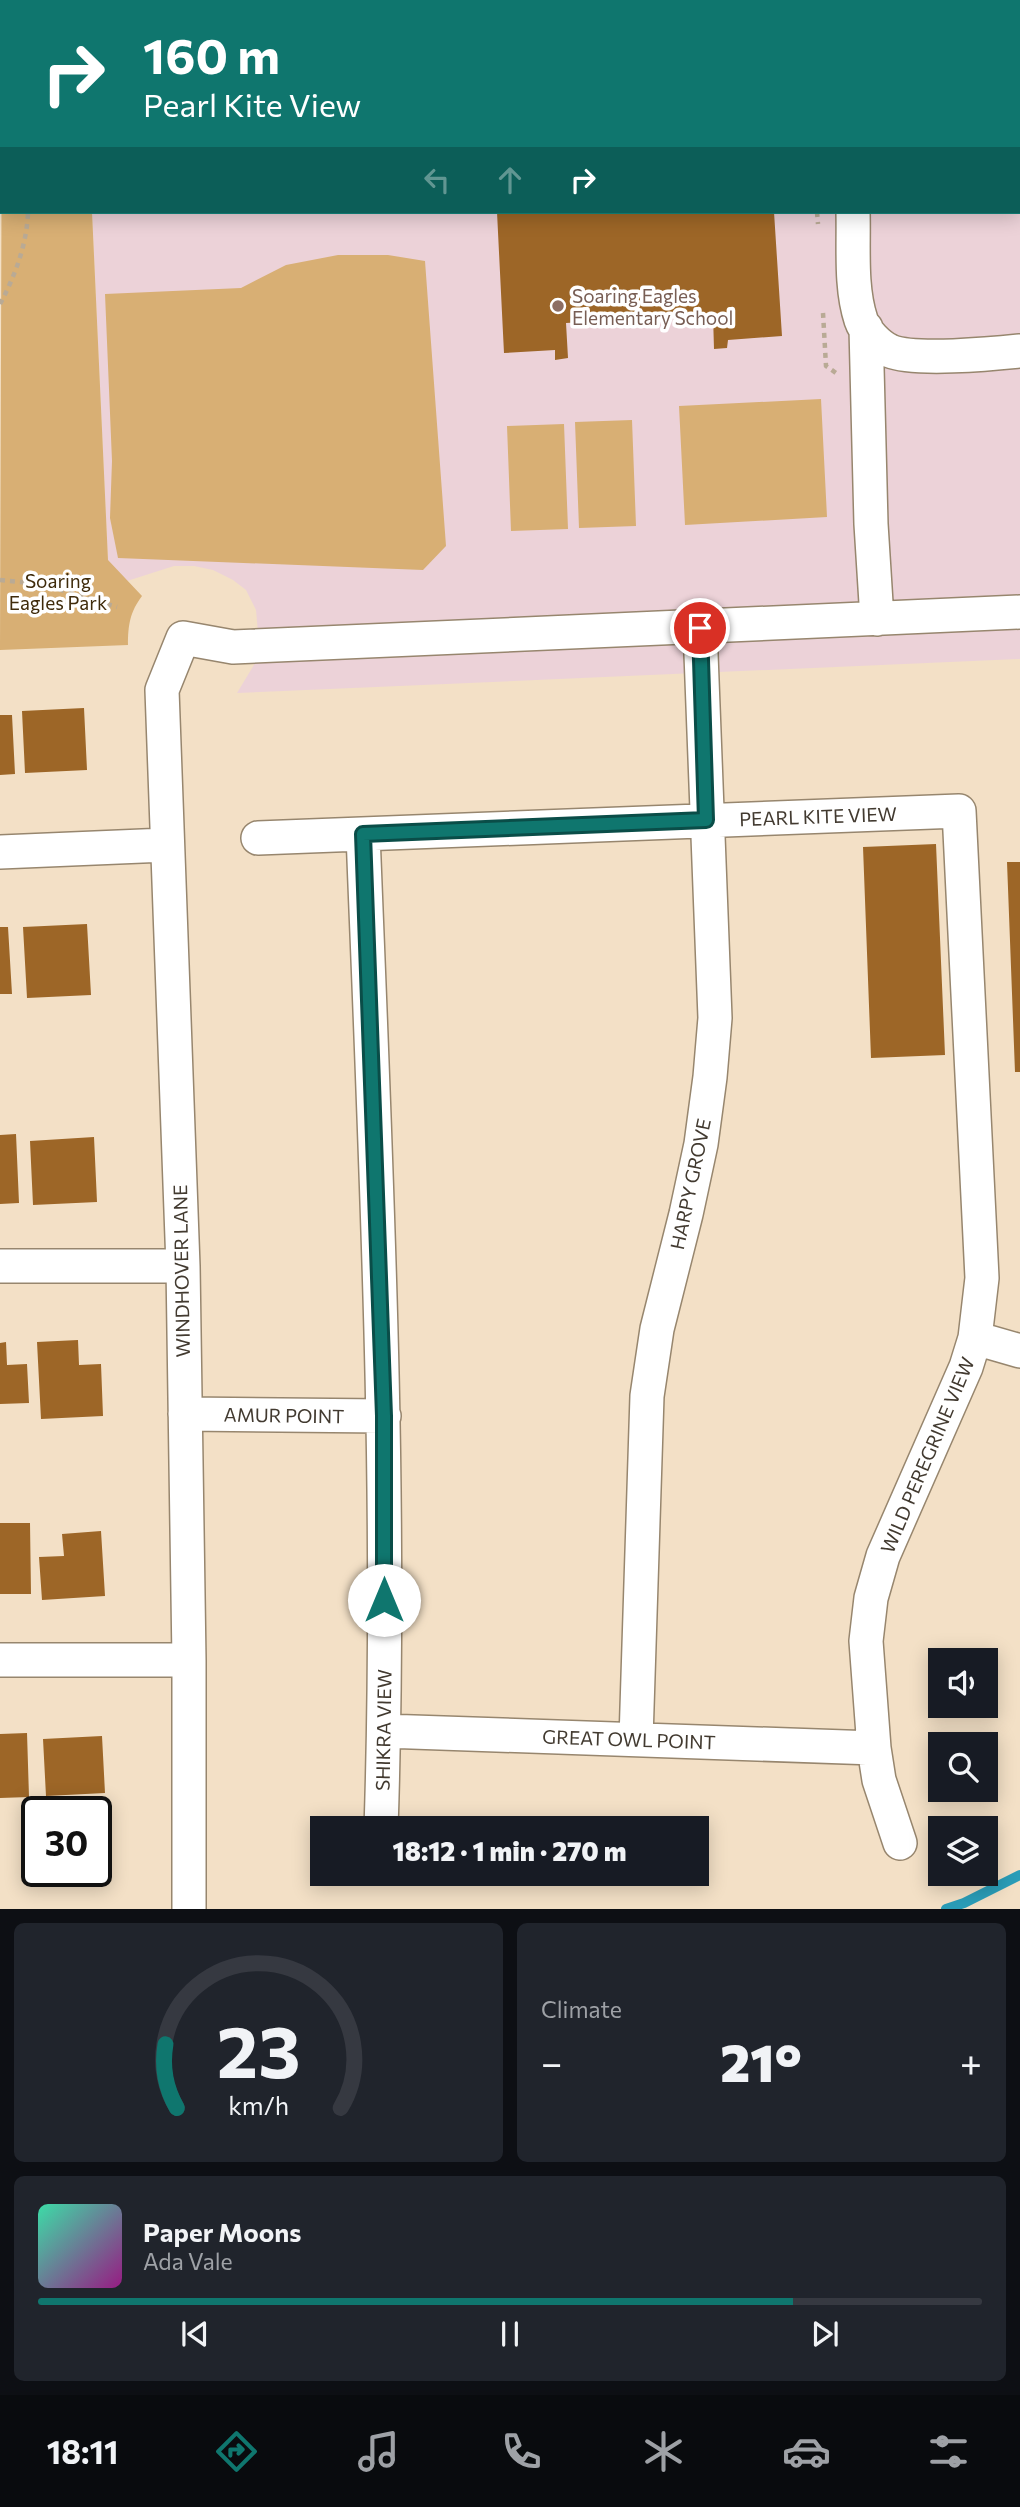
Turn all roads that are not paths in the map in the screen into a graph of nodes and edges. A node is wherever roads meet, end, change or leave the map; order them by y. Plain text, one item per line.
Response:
1 (853, 214) edge
2 (866, 328) junction
3 (1020, 351) edge
4 (1020, 612) edge
5 (877, 619) junction
6 (700, 628) junction
7 (959, 811) joint
8 (706, 820) junction
9 (363, 834) junction
10 (258, 838) dead end
11 (166, 845) junction
12 (0, 852) edge
13 (0, 1266) edge
14 (183, 1266) junction
15 (975, 1338) junction
16 (1020, 1351) edge
17 (185, 1414) junction
18 (384, 1416) junction
19 (0, 1660) edge
20 (189, 1660) junction
21 (384, 1731) junction
22 (636, 1739) junction
23 (874, 1748) junction
24 (381, 1816) edge
25 (900, 1843) dead end
26 (189, 1909) edge

1 - 2 street
2 - 3 street
2 - 5 street
4 - 5 street
5 - 6 street
6 - 8 street, HARPY GROVE
6 - 11 street, WINDHOVER LANE
7 - 8 street, PEARL KITE VIEW
7 - 15 street, WILD PEREGRINE VIEW
8 - 9 street, PEARL KITE VIEW
8 - 22 street, HARPY GROVE
9 - 10 street, PEARL KITE VIEW
9 - 18 street, SHIKRA VIEW
11 - 12 street
11 - 14 street, WINDHOVER LANE
13 - 14 street
14 - 17 street, WINDHOVER LANE
15 - 16 street
15 - 23 street, WILD PEREGRINE VIEW
17 - 18 street, AMUR POINT
17 - 20 street, WINDHOVER LANE
18 - 21 street, SHIKRA VIEW
19 - 20 street
20 - 26 street, WINDHOVER LANE
21 - 22 street, GREAT OWL POINT
21 - 24 street, SHIKRA VIEW
22 - 23 street, GREAT OWL POINT
23 - 25 street, WILD PEREGRINE VIEW

